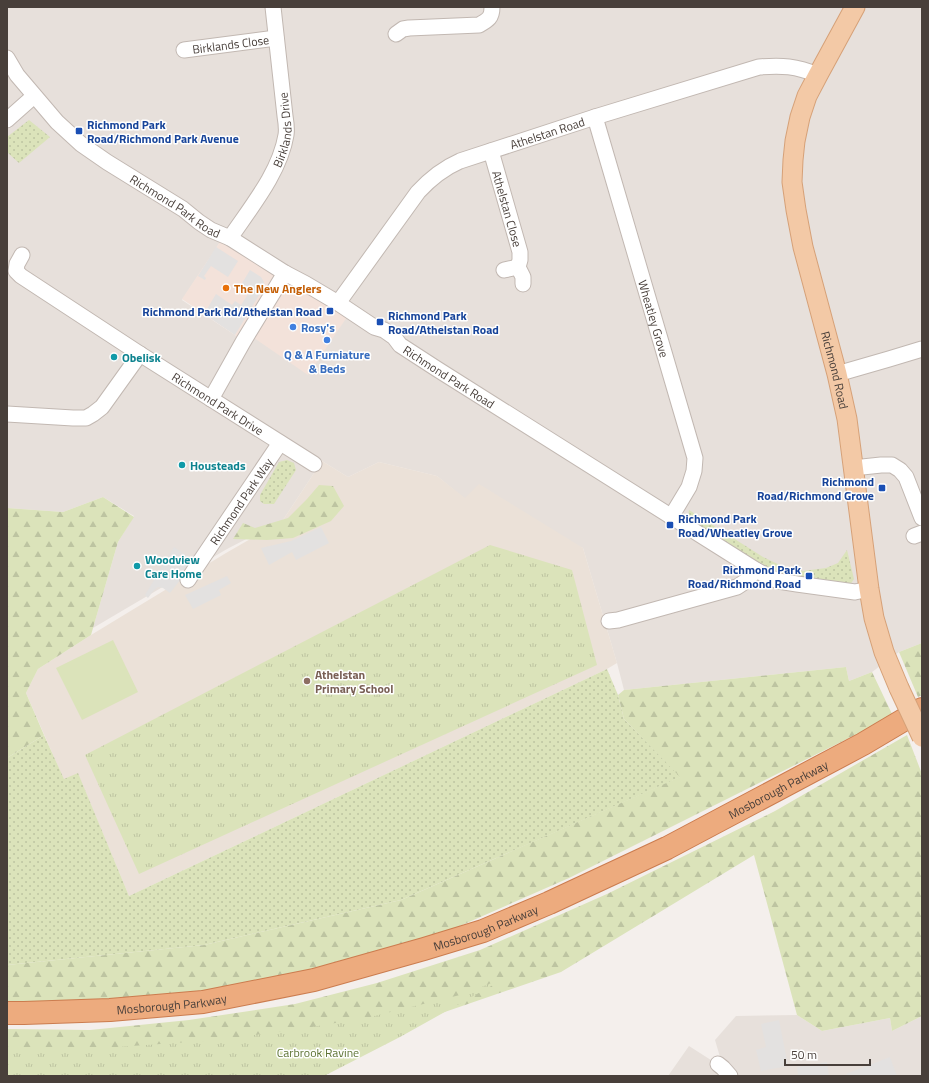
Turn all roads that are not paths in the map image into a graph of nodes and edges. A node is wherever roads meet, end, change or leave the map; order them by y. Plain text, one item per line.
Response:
1 (273, 7) edge
2 (492, 7) edge
3 (855, 7) edge
4 (396, 34) dead end
5 (276, 38) junction
6 (184, 50) dead end
7 (7, 58) edge
8 (818, 75) junction
9 (34, 96) junction
10 (595, 117) junction
11 (7, 120) edge
12 (491, 151) junction
13 (230, 238) junction
14 (22, 255) dead end
15 (285, 273) junction
16 (523, 284) dead end
17 (338, 303) junction
18 (922, 349) edge
19 (140, 354) junction
20 (837, 374) junction
21 (212, 399) junction
22 (7, 414) edge
23 (280, 443) junction
24 (314, 464) dead end
25 (853, 468) junction
26 (671, 517) junction
27 (922, 518) edge
28 (756, 570) junction
29 (188, 580) dead end
30 (869, 589) junction
31 (609, 621) dead end
32 (922, 709) edge
33 (922, 738) edge
34 (7, 1013) edge
35 (718, 1064) dead end
36 (730, 1076) edge

1 - 5 street, Birklands Drive
2 - 4 street
3 - 8 main road, Richmond Road
5 - 6 street, Birklands Close
5 - 13 street, Birklands Drive
7 - 9 street, Richmond Park Road
8 - 10 street, Athelstan Road
8 - 20 main road, Richmond Road
9 - 11 street
9 - 13 street, Richmond Park Road
10 - 12 street, Athelstan Road
10 - 26 street, Wheatley Grove
12 - 16 street, Athelstan Close
12 - 17 street, Athelstan Road
13 - 15 street, Richmond Park Road
14 - 19 street, Richmond Park Drive
15 - 17 street, Richmond Park Road
15 - 21 street
17 - 26 street, Richmond Park Road
18 - 20 street
19 - 21 street, Richmond Park Drive
19 - 22 street
20 - 25 main road, Richmond Road
21 - 23 street, Richmond Park Drive
23 - 24 street, Richmond Park Drive
23 - 29 street, Richmond Park Way
25 - 27 street
25 - 30 main road, Richmond Road
26 - 28 street, Richmond Park Road
28 - 30 street, Richmond Park Road
28 - 31 street
30 - 33 main road, Richmond Road, bridge
32 - 34 highway, Mosborough Parkway
35 - 36 street

